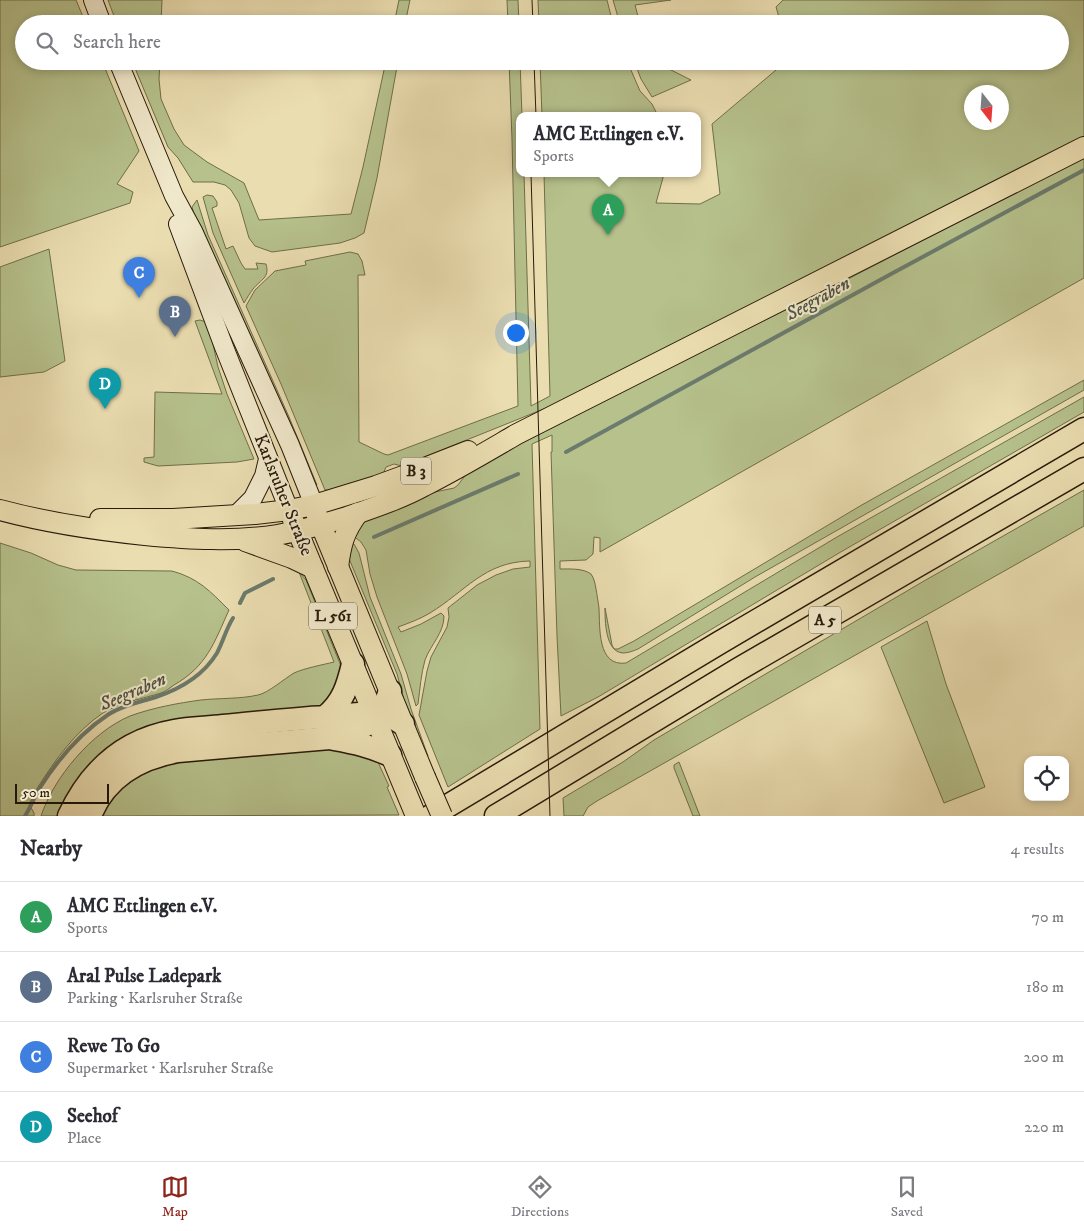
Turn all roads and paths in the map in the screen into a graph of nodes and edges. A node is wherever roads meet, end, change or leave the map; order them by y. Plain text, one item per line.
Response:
1 (93, 0) edge
2 (99, 15) edge
3 (122, 70) edge
4 (1084, 147) edge
5 (174, 196) junction
6 (1084, 429) edge
7 (517, 434) junction
8 (268, 460) junction
9 (1084, 469) edge
10 (314, 505) junction
11 (0, 510) edge
12 (289, 510) junction
13 (358, 513) junction
14 (236, 515) junction
15 (28, 516) junction
16 (321, 525) junction
17 (297, 531) junction
18 (238, 538) junction
19 (338, 567) junction
20 (313, 568) junction
21 (353, 664) junction
22 (390, 691) junction
23 (377, 714) junction
24 (403, 724) junction
25 (328, 727) junction
26 (390, 755) junction
27 (69, 816) edge
28 (90, 816) edge
29 (416, 816) edge
30 (431, 816) edge
31 (442, 816) edge
32 (496, 816) edge

1 - 2 main road
3 - 5 main road, Karlsruher Straße
4 - 7 main road, B 3
5 - 8 main road, Karlsruher Straße
5 - 10 main road, Karlsruher Straße
6 - 30 highway, A 5
7 - 10 main road, B 3
7 - 13 main road, B 3
8 - 12 main road, Karlsruher Straße
8 - 14 main road
9 - 32 highway, A 5
10 - 12 main road, B 3
10 - 16 main road, Karlsruher Straße / L 561
11 - 15 main road, B 3
12 - 14 main road, B 3
12 - 17 main road, Karlsruher Straße / L 561
13 - 16 main road, B 3
13 - 19 main road
14 - 15 main road, B 3
15 - 18 main road, B 3
16 - 17 main road, B 3
16 - 19 main road, Karlsruher Straße / L 561
17 - 18 main road, B 3
17 - 20 main road, Karlsruher Straße / L 561
18 - 20 main road
19 - 22 main road, Karlsruher Straße / L 561
20 - 21 main road, Karlsruher Straße / L 561
21 - 23 main road, Karlsruher Straße / L 561
21 - 25 highway
22 - 23 highway
22 - 24 main road, Karlsruher Straße / L 561
23 - 24 highway
23 - 25 highway
23 - 26 main road, Karlsruher Straße / L 561
24 - 31 main road, Karlsruher Straße / L 561, bridge
25 - 26 highway
25 - 27 highway
25 - 28 highway
26 - 29 main road, Karlsruher Straße / L 561

